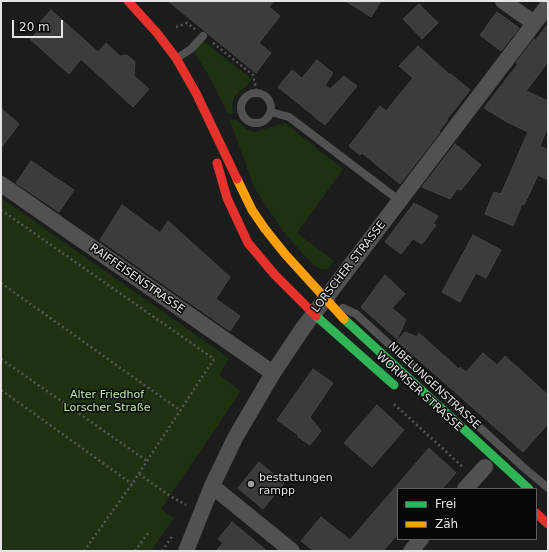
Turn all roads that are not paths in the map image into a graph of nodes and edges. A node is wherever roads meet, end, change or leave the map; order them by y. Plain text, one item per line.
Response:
1 (128, 1) edge
2 (503, 1) edge
3 (548, 5) edge
4 (534, 23) junction
5 (203, 36) road end
6 (176, 58) junction
7 (196, 93) junction
8 (271, 112) junction
9 (1, 184) edge
10 (400, 201) junction
11 (325, 299) junction
12 (313, 314) junction
13 (273, 374) junction
14 (402, 393) dead end
15 (212, 486) junction
16 (528, 488) edge
17 (548, 488) edge
18 (537, 514) edge
19 (548, 524) edge
20 (421, 540) edge
21 (186, 551) edge
22 (292, 551) edge
23 (411, 551) edge

1 - 6 street
2 - 4 street
3 - 4 street, LORSCHER STRASSE
4 - 10 street, LORSCHER STRASSE
5 - 6 lane
6 - 7 street
7 - 11 street, NIBELUNGENSTRASSE
7 - 12 street, WORMSER STRASSE
8 - 8 lane
8 - 10 lane
9 - 13 street, RAIFFEISENSTRASSE
10 - 11 street, LORSCHER STRASSE
11 - 12 street, LORSCHER STRASSE
11 - 16 street, NIBELUNGENSTRASSE
11 - 17 lane
12 - 13 street, LORSCHER STRASSE
12 - 14 street, WORMSER STRASSE
13 - 15 street, LORSCHER STRASSE
15 - 21 street, LORSCHER STRASSE
15 - 22 street
18 - 19 street
20 - 23 street

